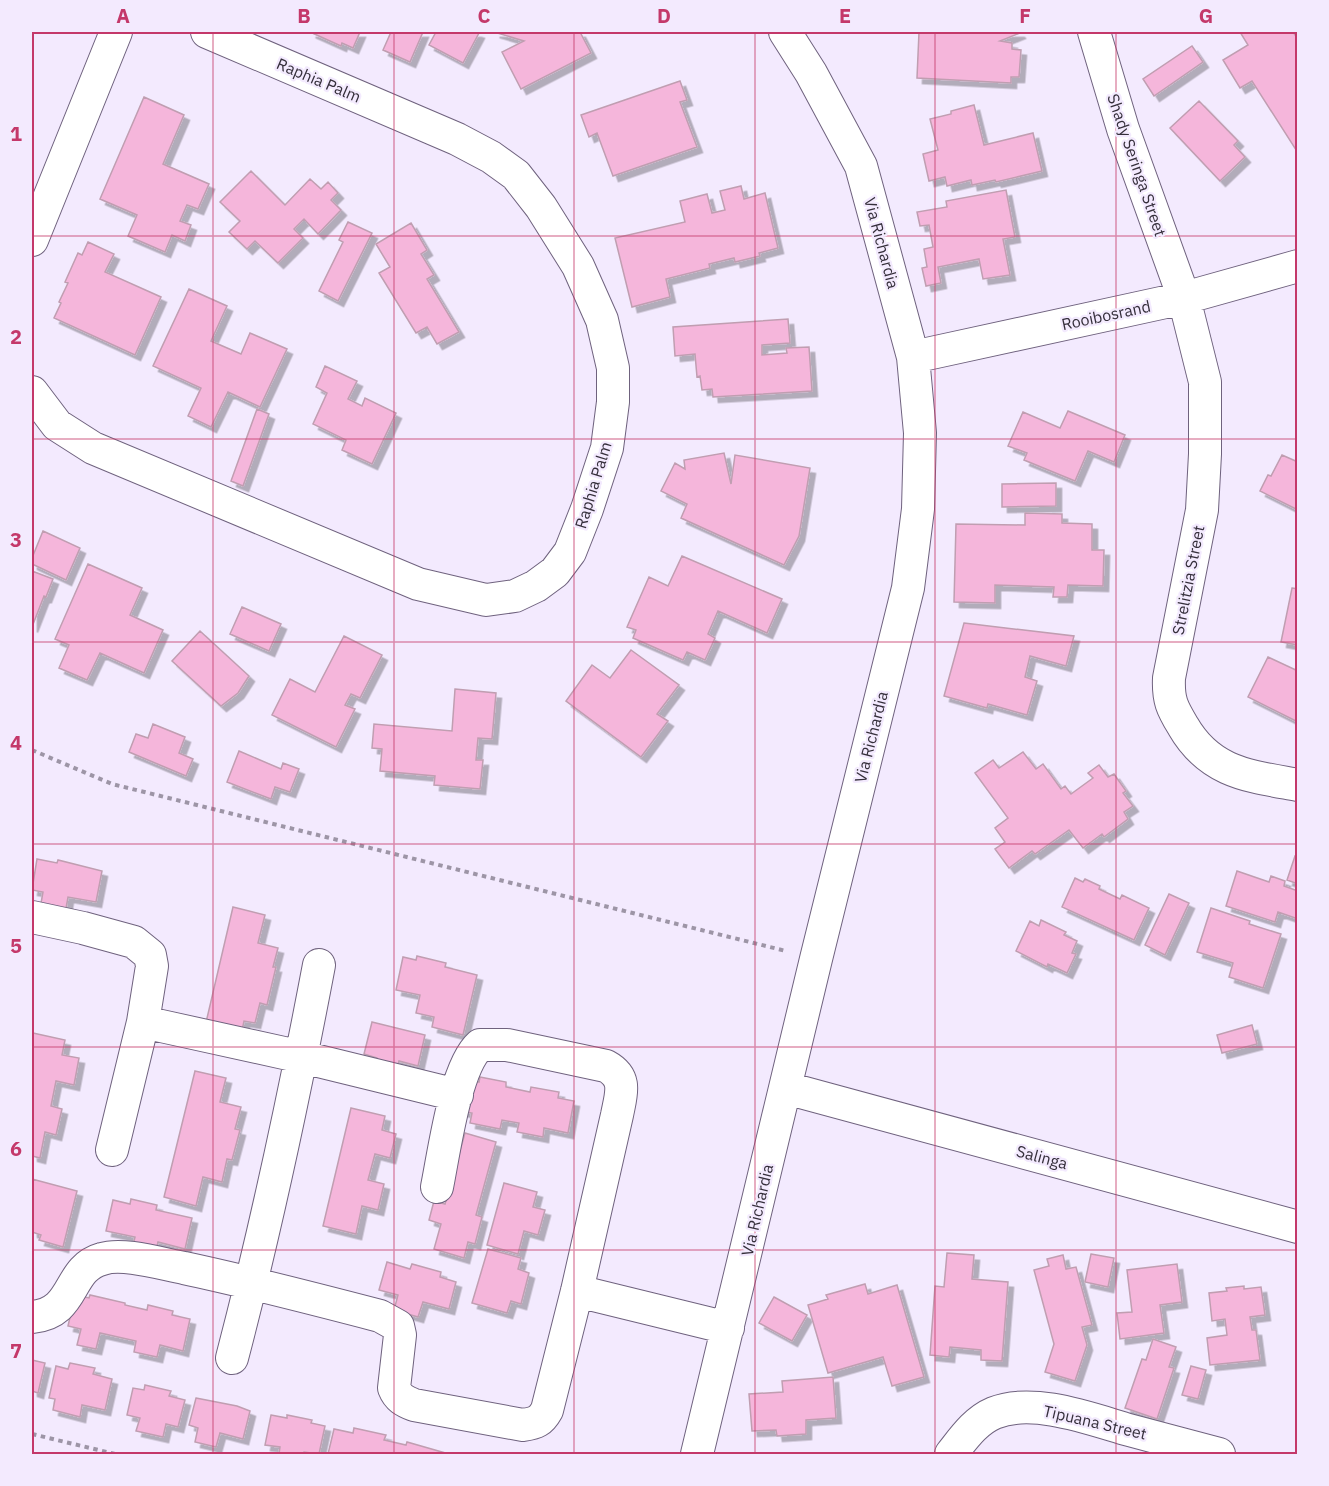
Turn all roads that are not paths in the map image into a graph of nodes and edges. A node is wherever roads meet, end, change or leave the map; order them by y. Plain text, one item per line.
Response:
1 (116, 32) edge
2 (207, 32) edge
3 (785, 32) edge
4 (1094, 32) edge
5 (32, 240) edge
6 (1298, 266) edge
7 (1184, 298) junction
8 (913, 357) junction
9 (32, 392) edge
10 (1298, 786) edge
11 (32, 917) edge
12 (319, 965) dead end
13 (143, 1022) junction
14 (302, 1057) junction
15 (786, 1088) junction
16 (457, 1095) junction
17 (112, 1150) dead end
18 (437, 1187) dead end
19 (1298, 1227) edge
20 (252, 1283) junction
21 (577, 1291) junction
22 (32, 1317) edge
23 (728, 1328) junction
24 (232, 1358) dead end
25 (698, 1455) edge
26 (951, 1455) edge
27 (1219, 1455) edge

1 - 5 street
2 - 9 street, Raphia Palm
3 - 8 street, Via Richardia
4 - 7 street, Shady Seringa Street
6 - 7 street, Rooibosrand
7 - 8 street, Rooibosrand
7 - 10 street, Strelitzia Street
8 - 15 street, Via Richardia
11 - 13 street
12 - 14 street
13 - 14 street
13 - 17 street
14 - 16 street
14 - 20 street
15 - 19 street, Salinga
15 - 23 street, Via Richardia
16 - 18 street
16 - 21 street
20 - 21 street
20 - 22 street
20 - 24 street
21 - 23 street
23 - 25 street, Via Richardia
26 - 27 street, Tipuana Street

